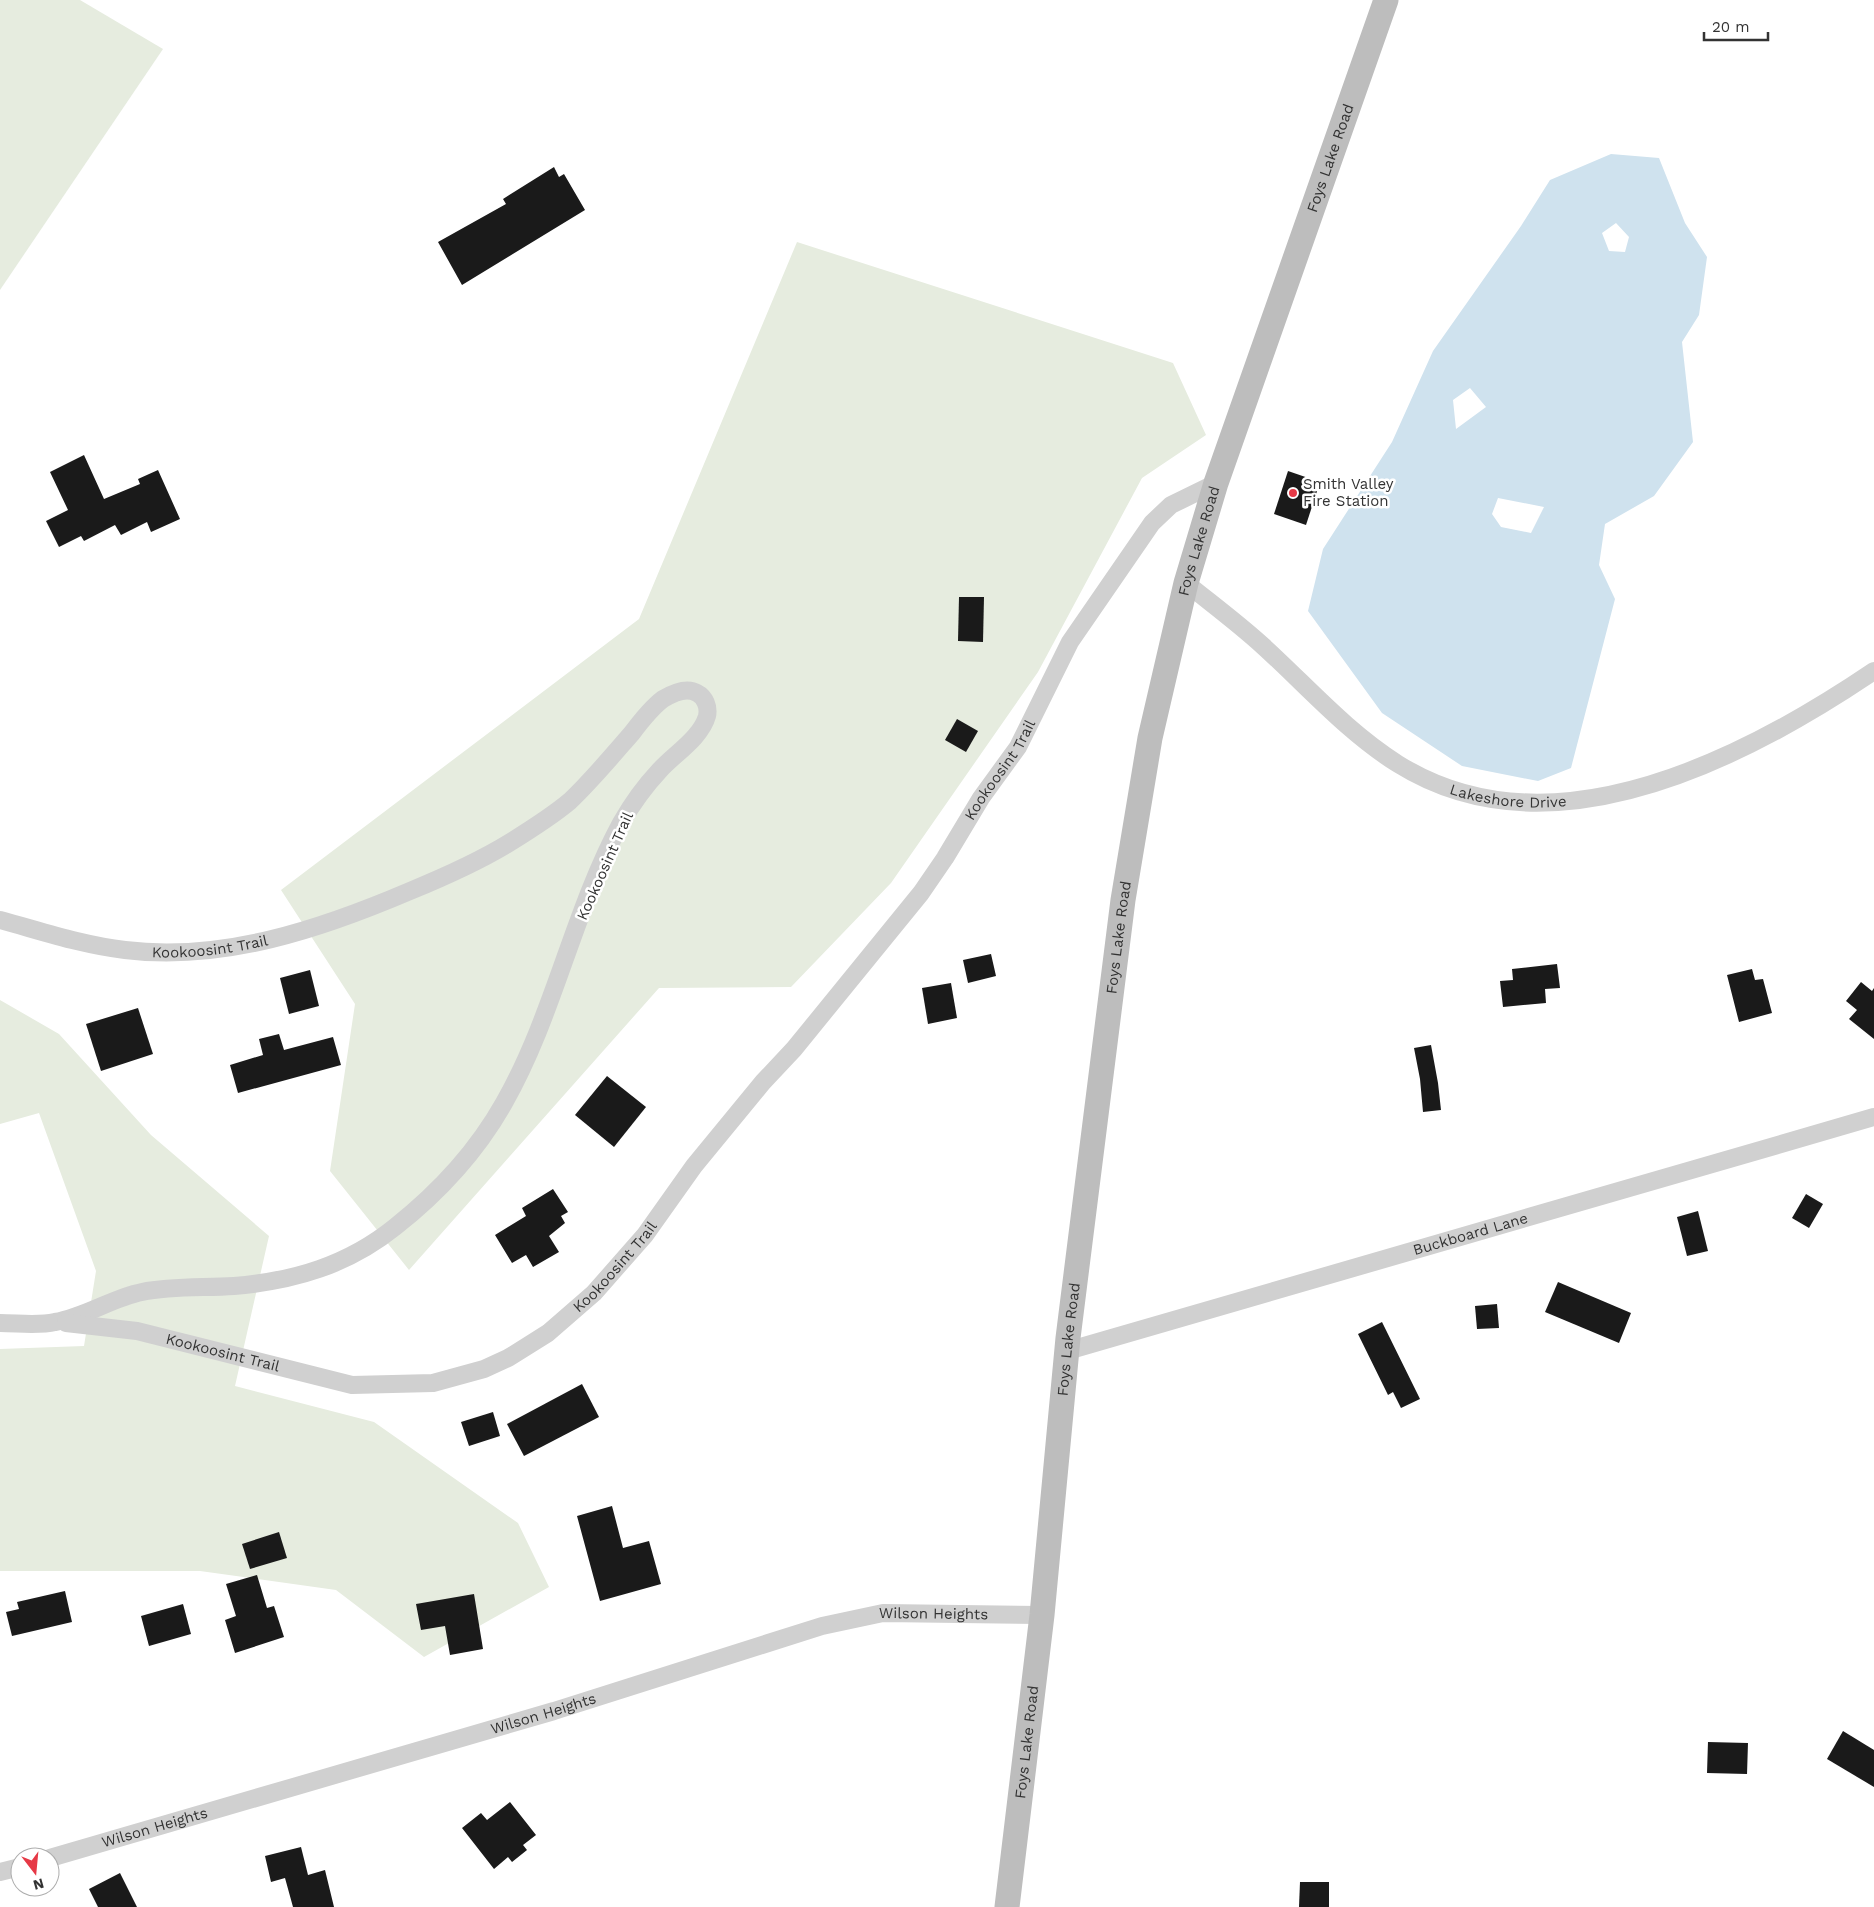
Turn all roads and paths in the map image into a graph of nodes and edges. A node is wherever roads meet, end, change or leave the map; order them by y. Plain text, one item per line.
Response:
1 (1386, 0) edge
2 (1216, 483) junction
3 (1186, 583) junction
4 (1874, 671) edge
5 (0, 920) edge
6 (1874, 1117) edge
7 (55, 1322) junction
8 (0, 1323) edge
9 (1067, 1351) junction
10 (1042, 1615) junction
11 (60, 1855) edge
12 (1007, 1907) edge

1 - 2 street, Foys Lake Road
2 - 3 street, Foys Lake Road
2 - 7 street, Kookoosint Trail
3 - 4 street, Lakeshore Drive
3 - 9 street, Foys Lake Road
5 - 7 street, Kookoosint Trail
6 - 9 street, Buckboard Lane
7 - 8 street, Kookoosint Trail
9 - 10 street, Foys Lake Road
10 - 11 street, Wilson Heights
10 - 12 street, Foys Lake Road

